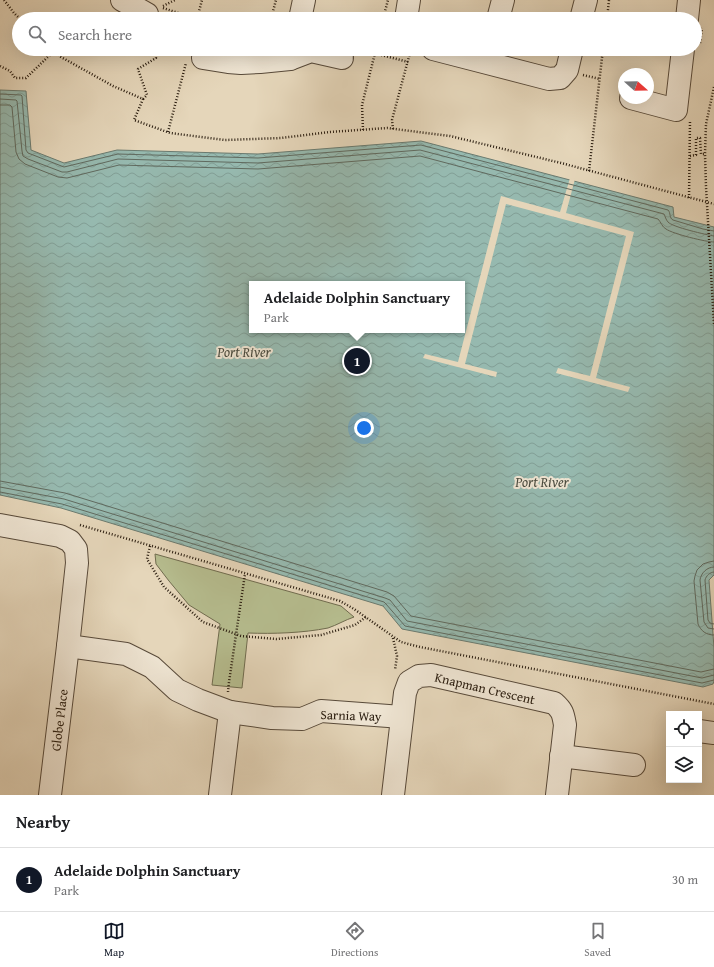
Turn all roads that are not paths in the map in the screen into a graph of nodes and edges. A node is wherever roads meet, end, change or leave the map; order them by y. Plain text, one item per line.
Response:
1 (122, 0) edge
2 (304, 0) edge
3 (409, 0) edge
4 (503, 0) edge
5 (586, 0) edge
6 (689, 0) edge
7 (157, 11) road end
8 (301, 12) edge
9 (407, 12) edge
10 (500, 12) edge
11 (583, 12) edge
12 (687, 12) edge
13 (283, 56) edge
14 (489, 56) edge
15 (570, 56) edge
16 (682, 56) edge
17 (195, 57) road end
18 (653, 104) edge
19 (0, 525) edge
20 (68, 646) junction
21 (230, 712) junction
22 (402, 717) junction
23 (702, 731) edge
24 (714, 733) edge
25 (561, 756) junction
26 (634, 765) dead end
27 (50, 795) edge
28 (220, 795) edge
29 (392, 795) edge
30 (557, 795) edge

1 - 7 street
2 - 8 street
3 - 9 street
4 - 10 street
5 - 11 street
6 - 12 street
13 - 17 street
14 - 15 street
16 - 18 street
19 - 20 street, Globe Place
20 - 21 street, Sarnia Way
20 - 27 street, Globe Place
21 - 22 street, Sarnia Way
21 - 28 street
22 - 25 street, Knapman Crescent
22 - 29 street, Knapman Crescent
23 - 24 street
25 - 26 street
25 - 30 street

